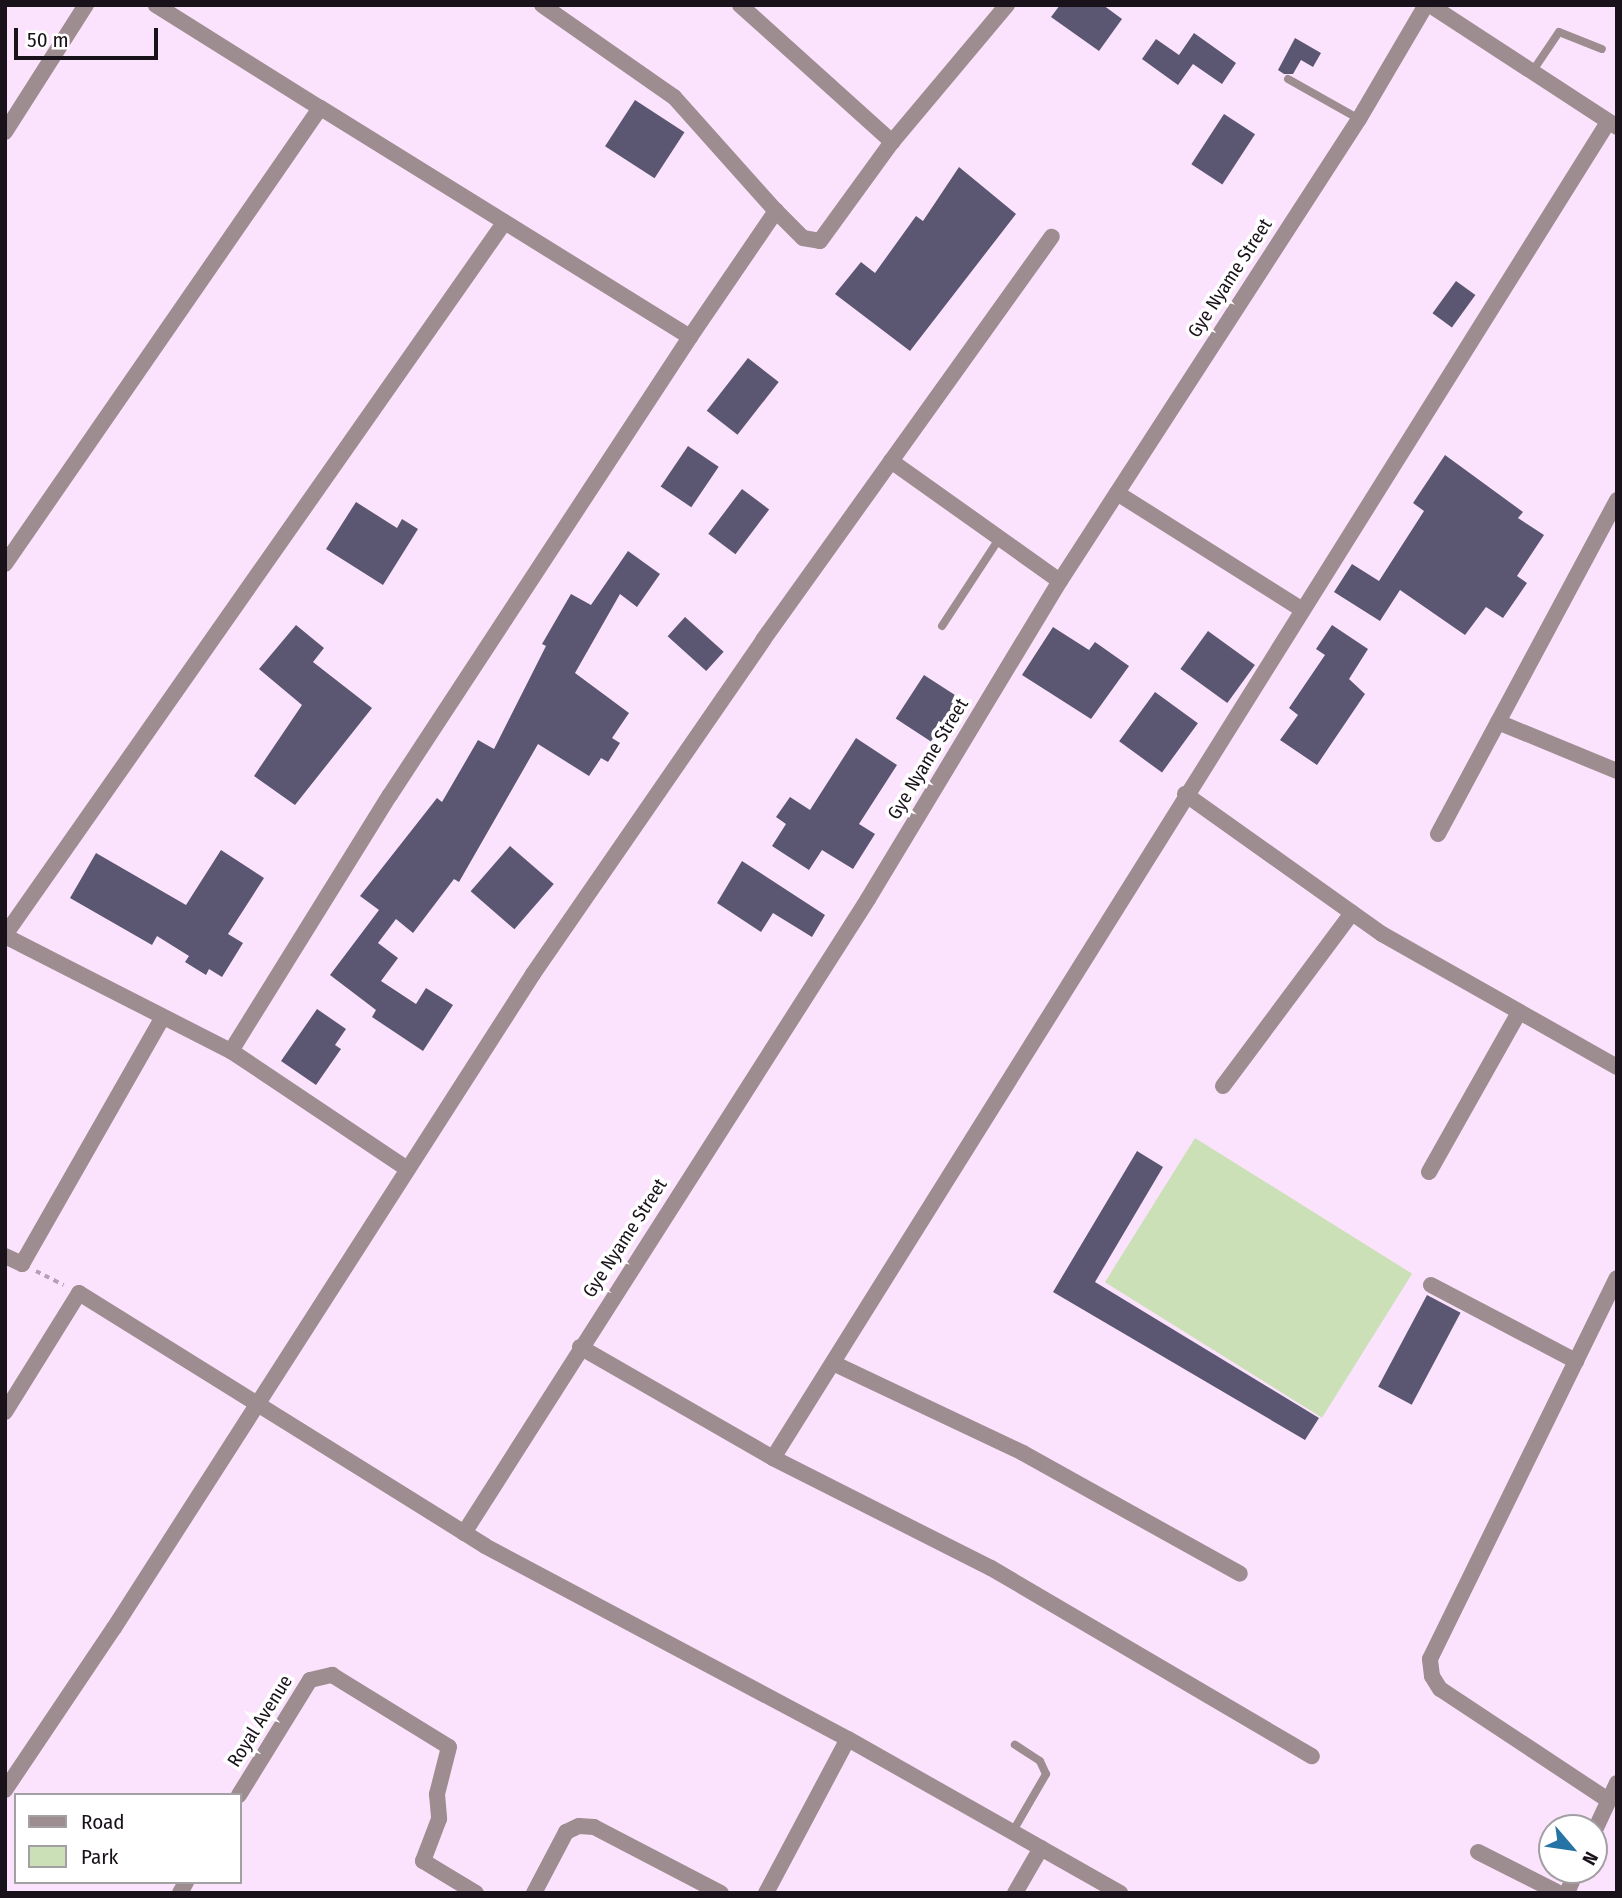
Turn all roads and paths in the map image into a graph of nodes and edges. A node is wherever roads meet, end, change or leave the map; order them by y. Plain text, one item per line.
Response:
1 (86, 5) edge
2 (156, 5) edge
3 (542, 5) edge
4 (740, 5) edge
5 (1007, 5) edge
6 (1428, 5) edge
7 (1602, 49) dead end
8 (1532, 72) junction
9 (1288, 79) dead end
10 (320, 108) junction
11 (1359, 119) junction
12 (1613, 125) edge
13 (5, 132) edge
14 (892, 142) junction
15 (776, 211) junction
16 (504, 223) junction
17 (1052, 237) dead end
18 (690, 337) junction
19 (891, 461) junction
20 (1117, 493) junction
21 (1617, 500) edge
22 (999, 539) junction
23 (5, 564) edge
24 (1060, 581) junction
25 (1301, 609) junction
26 (942, 626) dead end
27 (1498, 722) junction
28 (1617, 771) edge
29 (1185, 794) junction
30 (1438, 834) dead end
31 (1352, 913) junction
32 (5, 936) edge
33 (1518, 1014) junction
34 (163, 1017) junction
35 (231, 1051) junction
36 (1617, 1066) edge
37 (1223, 1086) dead end
38 (407, 1169) junction
39 (1429, 1172) dead end
40 (5, 1256) edge
41 (22, 1264) junction
42 (1617, 1278) edge
43 (1431, 1285) dead end
44 (79, 1293) junction
45 (580, 1347) junction
46 (1576, 1361) junction
47 (835, 1364) junction
48 (259, 1401) junction
49 (5, 1412) edge
50 (773, 1458) junction
51 (464, 1533) junction
52 (1240, 1574) dead end
53 (848, 1739) junction
54 (1015, 1745) dead end
55 (1312, 1756) dead end
56 (1617, 1783) edge
57 (5, 1790) edge
58 (240, 1793) edge
59 (1608, 1800) junction
60 (1602, 1814) edge
61 (1013, 1831) junction
62 (1041, 1848) junction
63 (1478, 1852) dead end
64 (476, 1893) edge
65 (534, 1893) edge
66 (721, 1893) edge
67 (766, 1893) edge
68 (1015, 1893) edge
69 (1121, 1893) edge
70 (1559, 1893) edge

1 - 13 street
2 - 10 street
3 - 15 street
4 - 14 street
5 - 14 street
6 - 8 street
6 - 11 street, Gye Nyame Street
7 - 8 lane
8 - 12 street
9 - 11 lane
10 - 16 street
10 - 23 street
11 - 20 street, Gye Nyame Street
12 - 25 street
14 - 15 street
15 - 18 street
16 - 18 street
16 - 32 street
17 - 19 street
18 - 35 street
19 - 22 street
19 - 38 street
20 - 24 street, Gye Nyame Street
20 - 25 street
21 - 27 street
22 - 24 street
22 - 26 lane
24 - 45 street, Gye Nyame Street
25 - 29 street
27 - 28 street
27 - 30 street
29 - 31 street
29 - 47 street
31 - 33 street
31 - 37 street
32 - 34 street
33 - 36 street
33 - 39 street
34 - 35 street
34 - 41 street
35 - 38 street
38 - 48 street
40 - 41 street
41 - 44 path
42 - 46 street
43 - 46 street
44 - 48 street
44 - 49 street
45 - 50 street
45 - 51 street, Gye Nyame Street
46 - 59 street
47 - 50 street
47 - 52 street
48 - 51 street
48 - 57 street
50 - 55 street
51 - 53 street
53 - 61 street
53 - 67 street
54 - 61 lane
56 - 59 street
58 - 64 street, Royal Avenue
59 - 60 street
61 - 62 street
62 - 68 street
62 - 69 street
63 - 70 street
65 - 66 street

